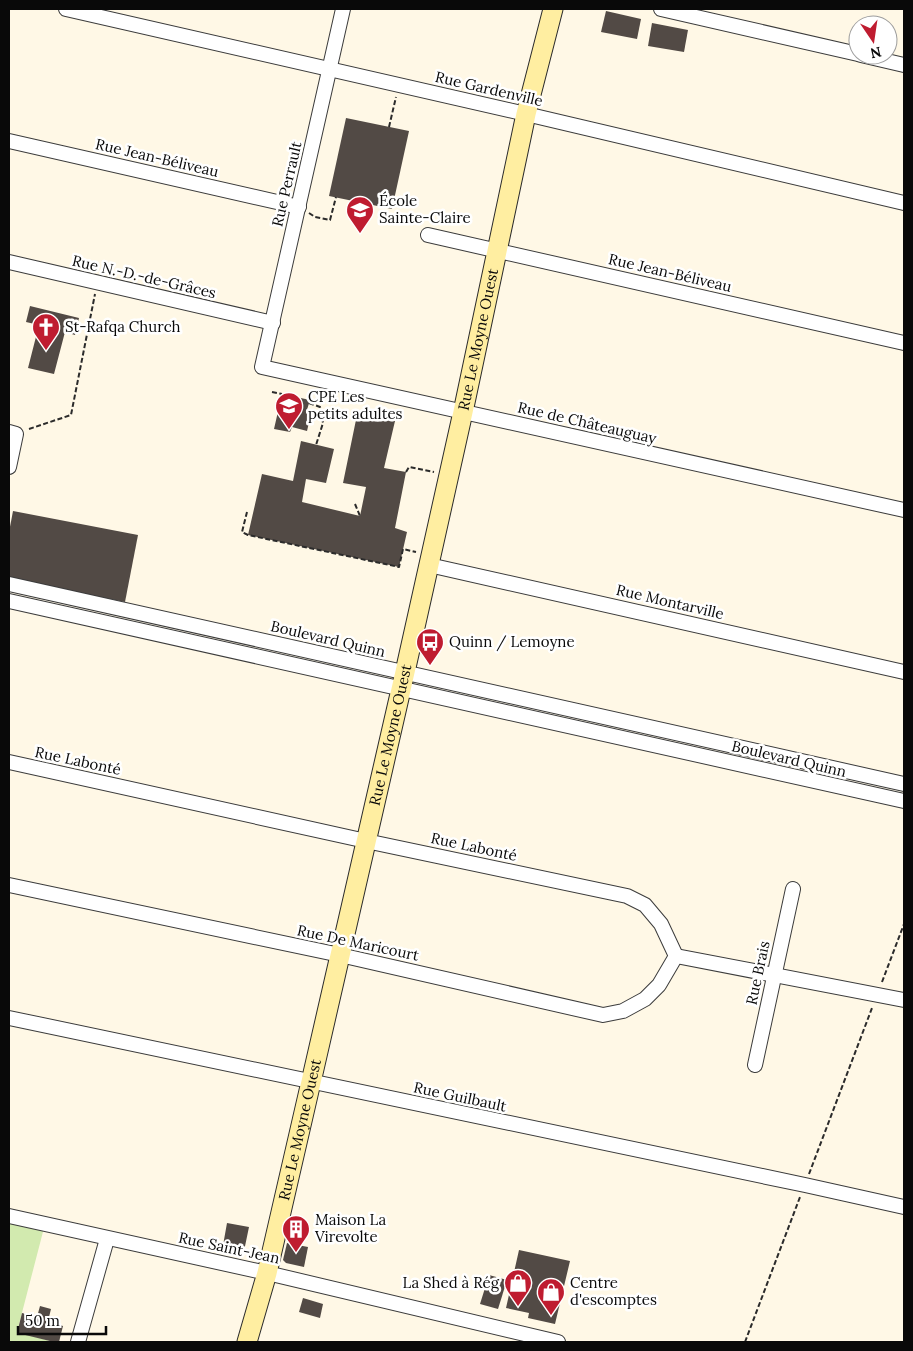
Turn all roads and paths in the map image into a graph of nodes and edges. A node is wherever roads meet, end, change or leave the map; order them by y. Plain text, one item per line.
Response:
1 (66, 9) edge
2 (343, 9) edge
3 (554, 9) edge
4 (661, 9) edge
5 (848, 52) edge
6 (329, 69) junction
7 (400, 85) junction
8 (526, 114) junction
9 (389, 126) dead end
10 (9, 141) edge
11 (336, 197) dead end
12 (904, 203) edge
13 (298, 207) junction
14 (428, 235) dead end
15 (498, 250) junction
16 (9, 262) edge
17 (97, 282) junction
18 (272, 323) junction
19 (904, 343) edge
20 (262, 367) joint
21 (272, 392) dead end
22 (282, 394) dead end
23 (309, 404) dead end
24 (463, 412) junction
25 (12, 433) edge
26 (316, 445) dead end
27 (9, 468) edge
28 (406, 472) dead end
29 (449, 475) junction
30 (355, 504) dead end
31 (904, 510) edge
32 (247, 512) dead end
33 (360, 516) dead end
34 (403, 549) dead end
35 (429, 565) junction
36 (9, 584) edge
37 (9, 601) edge
38 (904, 672) edge
39 (403, 681) junction
40 (670, 732) junction
41 (667, 748) junction
42 (9, 762) edge
43 (904, 784) edge
44 (904, 801) edge
45 (366, 841) junction
46 (9, 885) edge
47 (793, 889) dead end
48 (904, 924) edge
49 (340, 955) junction
50 (676, 956) junction
51 (775, 975) junction
52 (879, 989) dead end
53 (904, 1000) edge
54 (873, 1006) dead end
55 (9, 1018) edge
56 (755, 1065) dead end
57 (312, 1082) junction
58 (807, 1180) dead end
59 (800, 1198) dead end
60 (904, 1207) edge
61 (9, 1216) edge
62 (106, 1239) junction
63 (267, 1273) junction
64 (78, 1342) edge
65 (247, 1342) edge
66 (558, 1342) edge
67 (745, 1342) edge

1 - 6 street, Rue Gardenville
2 - 6 street, Rue Perrault
3 - 8 street, Rue Le Moyne Ouest
4 - 5 street
6 - 7 street, Rue Gardenville
6 - 13 street, Rue Perrault
7 - 8 street, Rue Gardenville
7 - 9 path
8 - 12 street, Rue Gardenville
8 - 15 street, Rue Le Moyne Ouest
10 - 13 street, Rue Jean-Béliveau
11 - 13 path
13 - 18 street, Rue Perrault
14 - 15 street, Rue Jean-Béliveau
15 - 19 street, Rue Jean-Béliveau
15 - 24 street, Rue Le Moyne Ouest
16 - 17 street, Rue N.-D.-de-Grâces
17 - 18 street, Rue N.-D.-de-Grâces
17 - 25 path
18 - 20 street, Rue Perrault
20 - 24 street, Rue de Châteauguay
21 - 22 path
23 - 26 path
24 - 29 street, Rue Le Moyne Ouest
24 - 31 street, Rue de Châteauguay
25 - 27 street
28 - 29 path
29 - 35 street, Rue Le Moyne Ouest
30 - 33 path
32 - 34 path
35 - 38 street, Rue Montarville
35 - 39 street, Rue Le Moyne Ouest
36 - 39 street, Boulevard Quinn
37 - 39 street, Boulevard Quinn
39 - 40 street, Boulevard Quinn
39 - 41 street, Boulevard Quinn
39 - 45 street, Rue Le Moyne Ouest
40 - 41 street
40 - 43 street, Boulevard Quinn
41 - 44 street, Boulevard Quinn
42 - 45 street, Rue Labonté
45 - 49 street, Rue Le Moyne Ouest
45 - 50 street, Rue Labonté
46 - 49 street, Rue De Maricourt
47 - 51 street, Rue Brais
48 - 52 path
49 - 50 street, Rue De Maricourt
49 - 57 street, Rue Le Moyne Ouest
50 - 51 street
51 - 53 street
51 - 56 street, Rue Brais
54 - 58 path
55 - 57 street, Rue Guilbault
57 - 60 street, Rue Guilbault
57 - 63 street, Rue Le Moyne Ouest
59 - 67 path
61 - 62 street, Rue Saint-Jean
62 - 63 street, Rue Saint-Jean
62 - 64 street
63 - 65 street, Rue Le Moyne Ouest
63 - 66 street, Rue Saint-Jean

